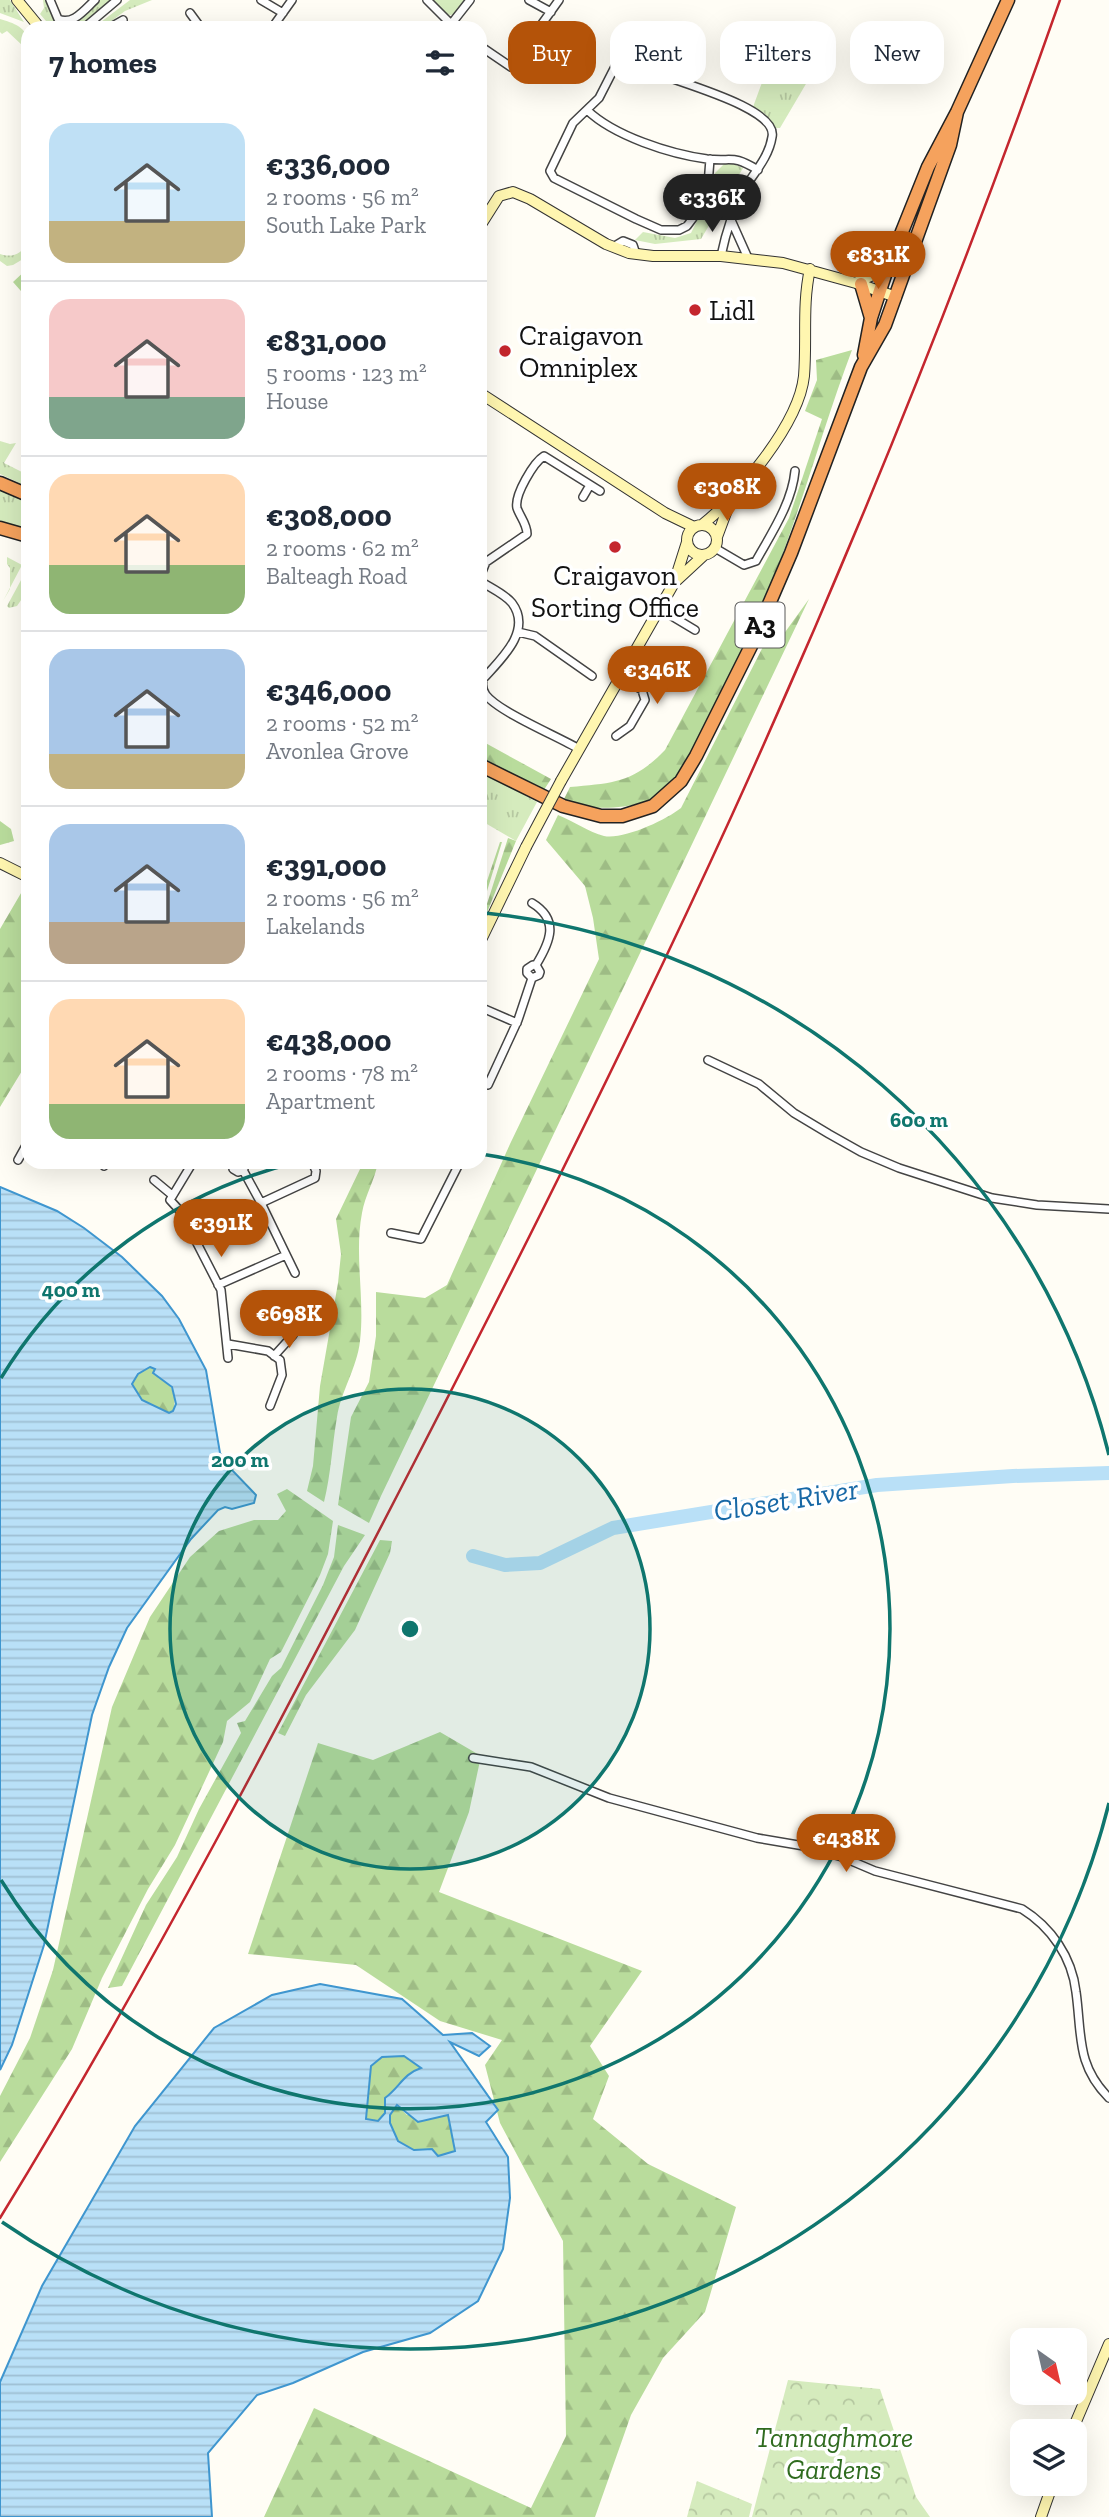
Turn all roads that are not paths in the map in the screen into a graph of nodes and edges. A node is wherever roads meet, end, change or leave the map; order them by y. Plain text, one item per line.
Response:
1 (17, 0) edge
2 (50, 0) edge
3 (95, 0) edge
4 (117, 0) edge
5 (261, 0) edge
6 (292, 0) edge
7 (427, 0) edge
8 (470, 0) edge
9 (529, 0) edge
10 (559, 0) edge
11 (1008, 0) edge
12 (551, 12) junction
13 (190, 13) dead end
14 (284, 13) junction
15 (34, 21) edge
16 (63, 21) edge
17 (70, 21) edge
18 (92, 21) edge
19 (194, 21) edge
20 (278, 21) edge
21 (445, 21) edge
22 (453, 21) edge
23 (544, 21) edge
24 (487, 51) edge
25 (508, 65) edge
26 (587, 110) junction
27 (957, 112) junction
28 (710, 159) junction
29 (758, 170) junction
30 (487, 215) edge
31 (730, 219) junction
32 (721, 256) junction
33 (748, 258) junction
34 (810, 269) junction
35 (887, 269) junction
36 (859, 283) junction
37 (888, 294) junction
38 (871, 318) junction
39 (861, 367) junction
40 (487, 397) edge
41 (795, 471) dead end
42 (0, 483) edge
43 (590, 485) junction
44 (600, 491) dead end
45 (21, 492) edge
46 (583, 497) dead end
47 (731, 499) junction
48 (665, 513) junction
49 (698, 526) junction
50 (0, 528) edge
51 (21, 534) edge
52 (717, 537) junction
53 (687, 539) junction
54 (715, 548) junction
55 (704, 555) junction
56 (487, 561) edge
57 (674, 583) junction
58 (487, 584) edge
59 (660, 609) junction
60 (695, 630) dead end
61 (518, 632) junction
62 (487, 674) edge
63 (592, 676) dead end
64 (620, 676) junction
65 (487, 696) edge
66 (616, 736) dead end
67 (579, 749) junction
68 (487, 769) edge
69 (0, 863) edge
70 (21, 874) edge
71 (532, 903) dead end
72 (487, 928) edge
73 (487, 1010) edge
74 (517, 1023) junction
75 (708, 1060) dead end
76 (487, 1085) edge
77 (21, 1155) edge
78 (18, 1160) dead end
79 (189, 1169) edge
80 (244, 1169) edge
81 (315, 1169) edge
82 (456, 1169) edge
83 (154, 1180) dead end
84 (172, 1195) junction
85 (261, 1203) junction
86 (1109, 1209) edge
87 (391, 1233) dead end
88 (286, 1255) junction
89 (295, 1273) dead end
90 (218, 1285) junction
91 (293, 1335) dead end
92 (228, 1344) junction
93 (274, 1356) junction
94 (228, 1358) dead end
95 (263, 1397) dead end
96 (472, 1758) dead end
97 (1109, 2098) edge
98 (1109, 2344) edge
99 (1077, 2419) edge
100 (1048, 2496) edge
101 (1041, 2517) edge

1 - 15 street
2 - 16 street
3 - 17 street
4 - 18 street
5 - 14 street
6 - 14 street
7 - 21 street
8 - 22 street
9 - 12 street
10 - 12 street
11 - 27 highway, A3
12 - 23 street
13 - 19 street
14 - 20 street
24 - 25 street
26 - 28 street
26 - 28 street
26 - 29 street
27 - 35 highway, A3
27 - 37 highway, A3
28 - 29 street
29 - 31 street
30 - 32 street
31 - 32 street
31 - 33 street
32 - 33 street
33 - 34 street
34 - 36 street
34 - 47 street
35 - 36 street
35 - 37 highway, A3
36 - 37 street
36 - 38 highway
37 - 38 highway, A3
37 - 39 highway, A3
38 - 39 highway, A3
39 - 68 highway, A3
40 - 48 street
41 - 54 street
42 - 45 highway
43 - 44 street
43 - 46 street
43 - 56 street
47 - 49 street
47 - 52 street
48 - 49 street
48 - 53 street
49 - 52 street
49 - 53 street
50 - 51 highway
52 - 54 street
53 - 55 street
53 - 57 street
54 - 55 street
55 - 57 street
57 - 59 street
58 - 61 street
59 - 60 street
59 - 64 street
61 - 62 street
61 - 63 street
64 - 66 street
64 - 67 street
65 - 67 street
67 - 72 street, bridge
69 - 70 street
71 - 74 street
73 - 74 street
74 - 76 street
75 - 86 street
77 - 78 street
79 - 84 street
80 - 85 street
81 - 85 street
82 - 87 street
83 - 84 street
84 - 90 street
85 - 88 street
88 - 89 street
88 - 90 street
90 - 92 street
91 - 93 street
92 - 93 street
92 - 94 street
93 - 95 street
96 - 97 street
98 - 99 street
100 - 101 street

